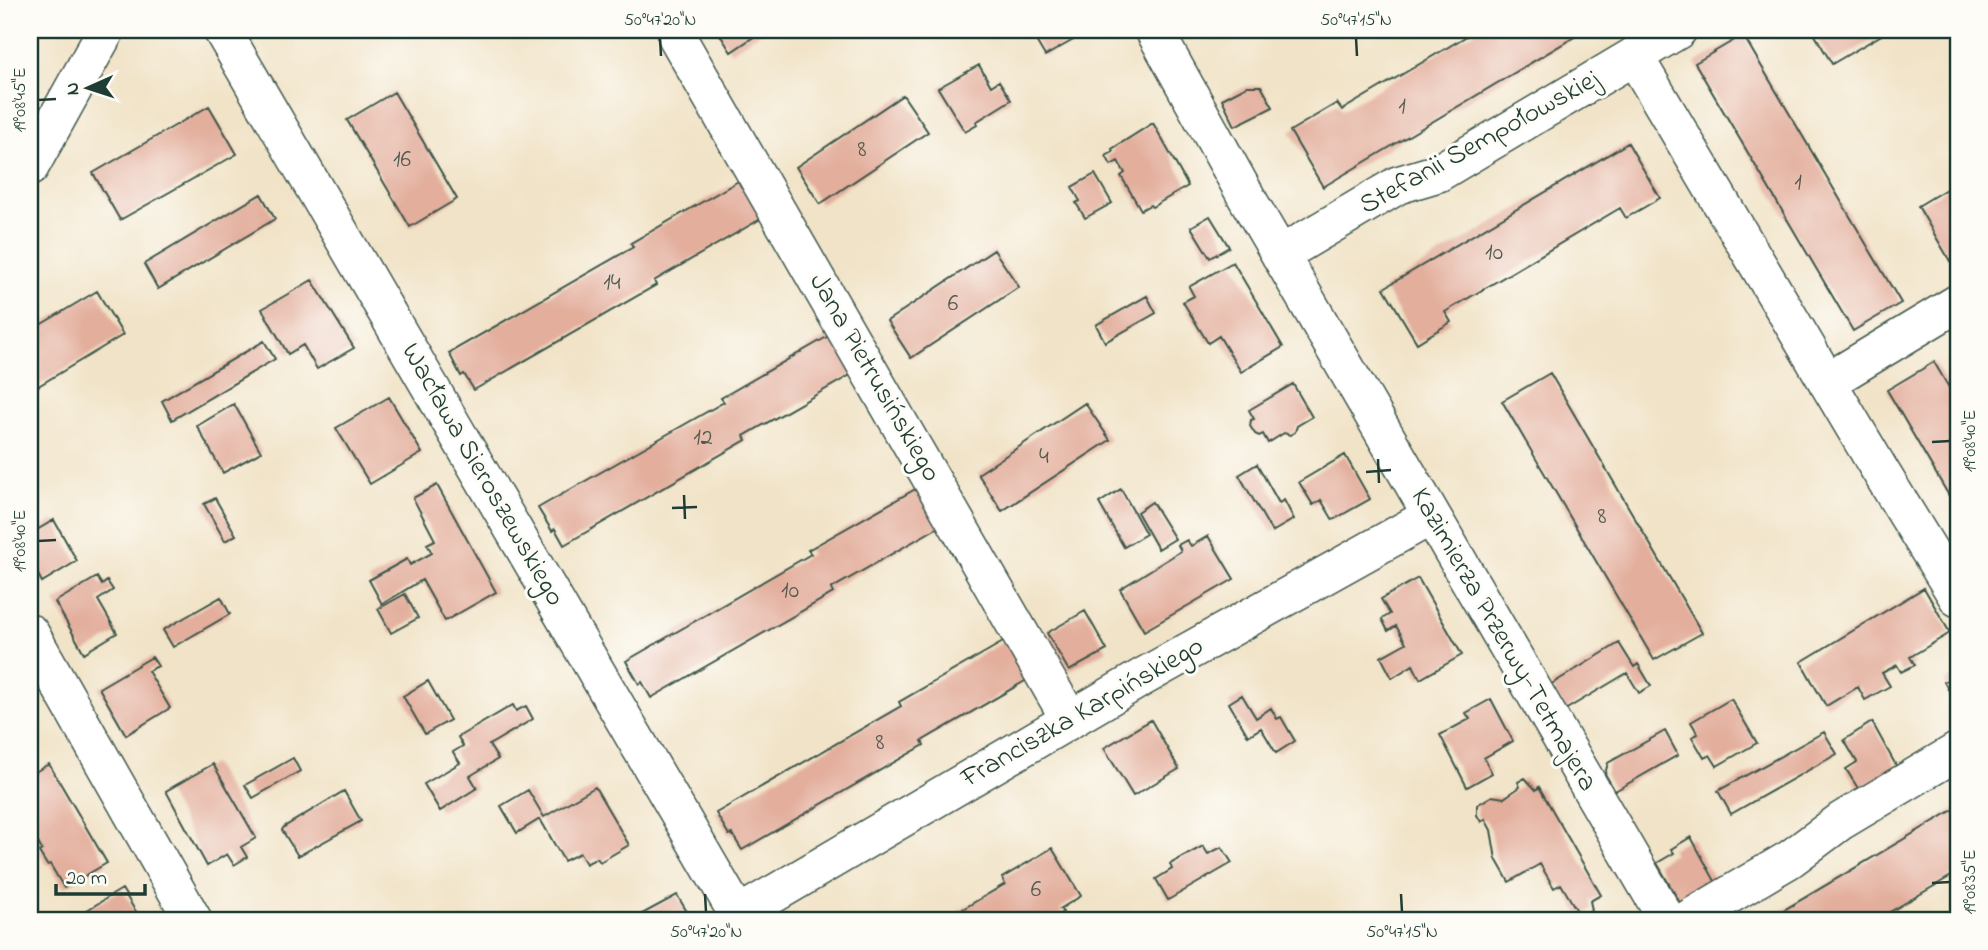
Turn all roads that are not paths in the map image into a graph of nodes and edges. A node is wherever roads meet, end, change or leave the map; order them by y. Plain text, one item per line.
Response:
1 (106, 30) edge
2 (222, 30) edge
3 (1154, 30) edge
4 (1678, 30) edge
5 (677, 37) dead end
6 (1634, 56) junction
7 (30, 167) edge
8 (1280, 255) junction
9 (1958, 303) edge
10 (1827, 382) junction
11 (1431, 516) junction
12 (1958, 598) edge
13 (30, 633) edge
14 (1070, 720) junction
15 (1958, 751) edge
16 (739, 917) edge
17 (193, 920) edge
18 (1667, 920) edge
19 (1687, 920) edge

1 - 7 street
2 - 16 street, Wacława Sieroszewskiego
3 - 8 street, Kazimierza Przerwy-Tetmajera
4 - 6 street, Stefanii Sempołowskiej
5 - 14 street, Jana Pietrusińskiego
6 - 8 street, Stefanii Sempołowskiej
6 - 10 street
8 - 11 street, Kazimierza Przerwy-Tetmajera
9 - 10 street
10 - 12 street
11 - 14 street, Franciszka Karpińskiego
11 - 18 street, Kazimierza Przerwy-Tetmajera
13 - 17 street
14 - 16 street, Franciszka Karpińskiego
15 - 19 street

